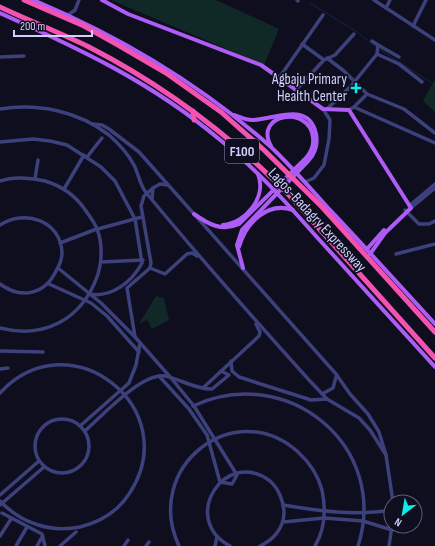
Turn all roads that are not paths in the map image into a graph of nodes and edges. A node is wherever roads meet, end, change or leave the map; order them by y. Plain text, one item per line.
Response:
1 (24, 0) edge
2 (33, 0) edge
3 (79, 0) edge
4 (102, 0) edge
5 (374, 0) edge
6 (390, 0) edge
7 (426, 0) edge
8 (0, 7) edge
9 (386, 8) junction
10 (75, 10) junction
11 (0, 13) edge
12 (68, 15) junction
13 (322, 15) dead end
14 (77, 19) junction
15 (413, 26) junction
16 (354, 34) dead end
17 (435, 40) edge
18 (372, 41) dead end
19 (302, 44) junction
20 (377, 49) junction
21 (24, 56) dead end
22 (399, 57) dead end
23 (0, 58) edge
24 (325, 59) junction
25 (280, 78) junction
26 (354, 80) junction
27 (422, 82) dead end
28 (296, 90) junction
29 (367, 94) junction
30 (354, 106) junction
31 (0, 109) edge
32 (325, 109) junction
33 (349, 110) junction
34 (193, 111) junction
35 (230, 114) junction
36 (194, 120) junction
37 (90, 123) junction
38 (435, 133) edge
39 (102, 138) dead end
40 (0, 142) edge
41 (435, 143) edge
42 (272, 148) junction
43 (86, 156) junction
44 (38, 160) dead end
45 (258, 172) junction
46 (35, 179) junction
47 (0, 181) edge
48 (305, 182) junction
49 (435, 184) edge
50 (169, 185) junction
51 (64, 188) junction
52 (153, 188) junction
53 (435, 188) edge
54 (146, 193) junction
55 (425, 195) junction
56 (152, 201) junction
57 (410, 207) junction
58 (295, 210) junction
59 (406, 211) junction
60 (194, 214) junction
61 (252, 215) junction
62 (142, 217) junction
63 (136, 219) junction
64 (435, 221) edge
65 (0, 226) edge
66 (215, 226) junction
67 (97, 230) junction
68 (60, 243) junction
69 (435, 244) edge
70 (367, 249) junction
71 (238, 252) junction
72 (370, 254) junction
73 (396, 254) dead end
74 (143, 260) junction
75 (101, 262) junction
76 (204, 263) junction
77 (58, 268) junction
78 (150, 268) junction
79 (242, 268) junction
80 (0, 284) edge
81 (49, 284) junction
82 (90, 294) junction
83 (85, 301) junction
84 (252, 317) junction
85 (435, 324) edge
86 (0, 328) edge
87 (435, 332) edge
88 (135, 337) junction
89 (140, 343) junction
90 (0, 351) edge
91 (43, 352) dead end
92 (139, 352) junction
93 (435, 358) edge
94 (231, 361) junction
95 (435, 366) edge
96 (0, 368) edge
97 (8, 368) dead end
98 (221, 371) junction
99 (336, 374) junction
100 (159, 376) junction
101 (171, 378) junction
102 (204, 387) junction
103 (121, 390) junction
104 (0, 393) edge
105 (322, 394) junction
106 (126, 395) junction
107 (327, 399) junction
108 (194, 406) junction
109 (189, 409) junction
110 (80, 426) junction
111 (85, 431) junction
112 (216, 439) junction
113 (209, 443) junction
114 (386, 455) junction
115 (39, 461) junction
116 (44, 467) junction
117 (236, 474) junction
118 (220, 482) junction
119 (392, 494) edge
120 (0, 495) edge
121 (2, 502) edge
122 (283, 505) junction
123 (324, 510) junction
124 (383, 511) edge
125 (2, 513) dead end
126 (364, 514) junction
127 (324, 518) junction
128 (11, 519) junction
129 (364, 521) junction
130 (283, 522) junction
131 (383, 526) edge
132 (27, 527) junction
133 (76, 532) dead end
134 (391, 534) edge
135 (0, 536) edge
136 (217, 537) junction
137 (42, 538) junction
138 (128, 540) dead end
139 (16, 546) edge
140 (37, 546) edge
141 (46, 546) edge
142 (60, 546) edge
143 (124, 546) edge
144 (179, 546) edge
145 (215, 546) edge
146 (230, 546) edge
147 (260, 546) edge
148 (315, 546) edge
149 (358, 546) edge
150 (389, 546) edge

1 - 87 highway, Lagos-Badagry Expressway / F100
2 - 12 main road, Lagos-Badagry Expressway
3 - 10 street
4 - 25 main road
5 - 9 street
6 - 9 street
7 - 15 street
8 - 34 highway, Lagos-Badagry Expressway / F100
9 - 15 street
10 - 12 street
10 - 14 street
11 - 36 main road, Lagos-Badagry Expressway
12 - 14 main road, Lagos-Badagry Expressway
13 - 19 street
14 - 35 main road, Lagos-Badagry Expressway
15 - 17 street
16 - 24 street
18 - 20 street
19 - 24 street
19 - 25 street
20 - 22 street
20 - 26 street
20 - 27 street
21 - 23 street
24 - 26 street
24 - 28 street
25 - 28 main road
26 - 29 street
26 - 32 street
28 - 32 main road
29 - 30 street
29 - 38 street
30 - 33 street
30 - 41 street
31 - 37 street
32 - 33 main road
32 - 48 street
33 - 57 main road
34 - 36 highway
34 - 93 highway, Lagos-Badagry Expressway / F100
35 - 42 main road, Lagos-Badagry Expressway
35 - 61 main road
36 - 45 main road, Lagos-Badagry Expressway
37 - 50 street
37 - 54 street
39 - 43 street
40 - 43 street
42 - 48 main road, Lagos-Badagry Expressway
42 - 61 main road
43 - 51 street
43 - 63 street
44 - 46 street
45 - 58 main road, Lagos-Badagry Expressway
45 - 66 main road
46 - 47 street
46 - 51 street
48 - 70 main road, Lagos-Badagry Expressway
49 - 55 street
50 - 52 street
50 - 60 street
51 - 67 street
52 - 54 street
52 - 56 street
53 - 55 street
54 - 56 street
54 - 62 street
55 - 57 street
56 - 76 street
57 - 59 main road
58 - 71 main road
58 - 95 main road, Lagos-Badagry Expressway
59 - 64 street
59 - 70 main road
59 - 72 main road
60 - 66 main road
60 - 79 street
61 - 66 main road
61 - 71 main road
62 - 63 street
62 - 78 street
63 - 67 street
63 - 74 street
65 - 68 street
67 - 68 street
67 - 75 street
68 - 77 street
69 - 73 street
70 - 72 main road, Lagos-Badagry Expressway
71 - 79 main road
72 - 85 main road, Lagos-Badagry Expressway
74 - 75 street
74 - 82 street
75 - 82 street
76 - 78 street
76 - 84 street
77 - 81 street
77 - 82 street
78 - 88 street
79 - 99 street
80 - 81 street
81 - 83 street
82 - 83 street
82 - 88 street
83 - 86 street
83 - 92 street
84 - 94 street
84 - 105 street
88 - 89 street
89 - 92 street
89 - 101 street
90 - 91 street
92 - 103 street
94 - 98 street
94 - 107 street
96 - 97 street
98 - 102 street
98 - 102 street
99 - 105 street
99 - 114 street
100 - 101 street
100 - 106 street
100 - 109 street
101 - 102 street
101 - 108 street
103 - 104 street
103 - 106 street
103 - 110 street
105 - 107 street
106 - 111 street
106 - 121 street
107 - 114 street
108 - 109 street
108 - 112 street
108 - 126 street
109 - 113 street
110 - 111 street
110 - 115 street
111 - 116 street
112 - 113 street
112 - 117 street
112 - 123 street
113 - 118 street
113 - 144 street
114 - 119 street
115 - 116 street
115 - 120 street
116 - 121 street
117 - 118 street
117 - 118 street
117 - 122 street
118 - 136 street
122 - 123 street
122 - 130 street
123 - 126 street
123 - 127 street
124 - 126 street
125 - 128 street
126 - 129 street
127 - 129 street
127 - 130 street
127 - 148 street
128 - 132 street
128 - 135 street
129 - 131 street
129 - 149 street
130 - 147 street
132 - 137 street
132 - 139 street
133 - 142 street
134 - 150 street
136 - 145 street
136 - 146 street
137 - 140 street
137 - 141 street
138 - 143 street

